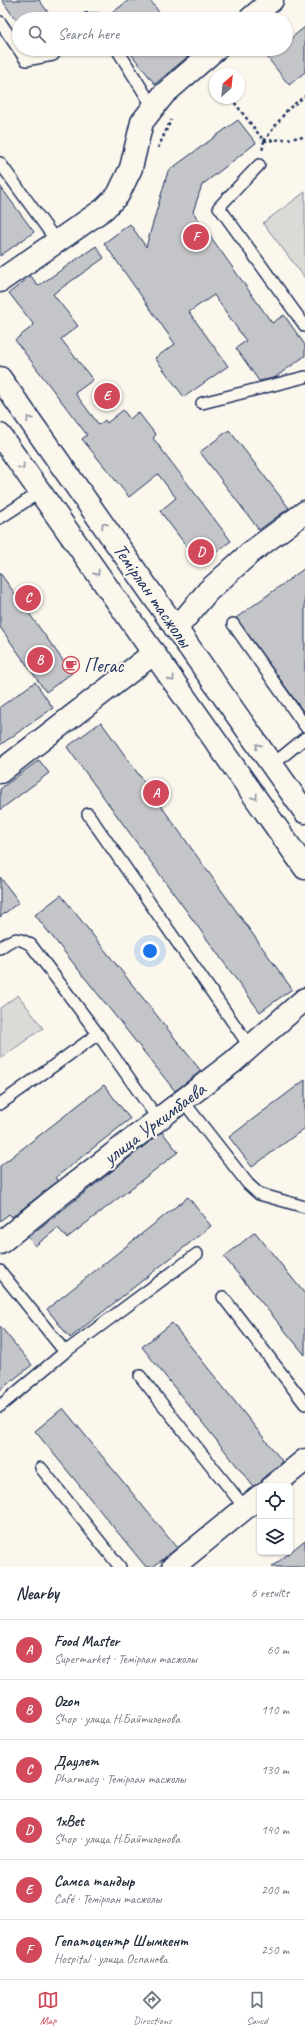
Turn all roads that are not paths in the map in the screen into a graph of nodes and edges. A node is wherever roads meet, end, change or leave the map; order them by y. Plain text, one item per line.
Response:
1 (272, 0) edge
2 (258, 12) edge
3 (0, 22) edge
4 (12, 40) edge
5 (23, 56) edge
6 (48, 56) edge
7 (121, 56) edge
8 (208, 56) edge
9 (153, 107) junction
10 (0, 162) edge
11 (259, 165) road end
12 (56, 242) junction
13 (0, 281) edge
14 (305, 326) edge
15 (0, 378) edge
16 (305, 378) edge
17 (202, 403) dead end
18 (0, 435) edge
19 (40, 492) junction
20 (305, 512) edge
21 (0, 518) edge
22 (233, 624) dead end
23 (176, 629) junction
24 (154, 653) junction
25 (305, 726) edge
26 (305, 738) edge
27 (272, 765) junction
28 (0, 772) edge
29 (305, 812) edge
30 (88, 814) dead end
31 (305, 868) edge
32 (0, 948) edge
33 (305, 999) edge
34 (98, 1034) junction
35 (250, 1047) junction
36 (183, 1101) junction
37 (0, 1104) edge
38 (158, 1119) junction
39 (305, 1207) edge
40 (0, 1244) edge
41 (197, 1254) dead end
42 (0, 1271) edge
43 (223, 1297) dead end
44 (65, 1352) junction
45 (140, 1376) dead end
46 (305, 1404) edge
47 (0, 1406) edge
48 (305, 1460) edge
49 (41, 1468) dead end
50 (277, 1483) edge
51 (253, 1502) edge
52 (120, 1567) edge
53 (173, 1567) edge

1 - 2 street
3 - 4 lane
5 - 6 lane
7 - 9 lane
8 - 9 street
9 - 12 street
10 - 12 lane
11 - 14 lane
12 - 13 street
23 -> 15 street, Темірлан тасжолы
16 - 17 lane
18 -> 19 street, Темірлан тасжолы
19 - 21 lane
19 -> 24 street, Темірлан тасжолы
20 - 23 street
22 - 25 lane
27 -> 23 street, Темірлан тасжолы
24 - 28 street
24 -> 31 street, Темірлан тасжолы
26 - 27 lane
27 - 29 street, Темірлан тасжолы
30 - 35 lane
32 - 34 lane
33 - 35 street, улица Уркимбаева
34 - 37 lane
34 - 38 lane
35 - 36 street, улица Уркимбаева
36 - 38 street, улица Уркимбаева
36 - 39 lane
38 - 40 street, улица Уркимбаева
41 - 44 lane
42 - 44 lane
43 - 46 lane
44 - 47 lane
45 - 51 lane
48 - 50 street
49 - 52 lane
51 - 53 street

